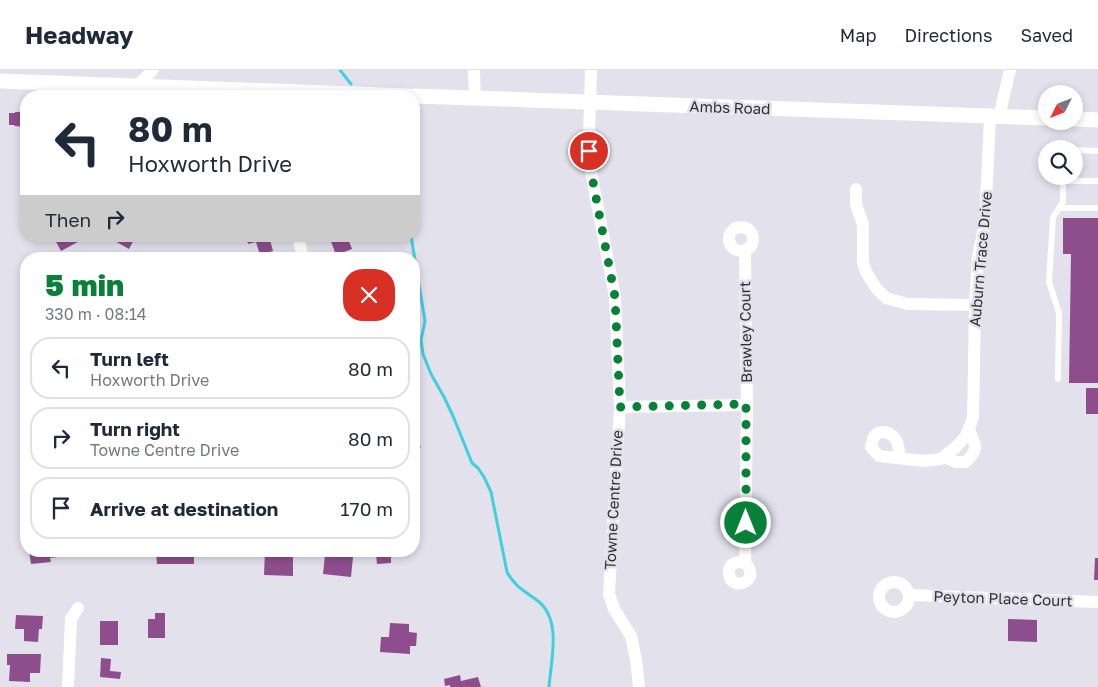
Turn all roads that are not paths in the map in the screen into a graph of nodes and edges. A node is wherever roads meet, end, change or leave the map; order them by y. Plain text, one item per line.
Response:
1 (153, 70) edge
2 (474, 70) edge
3 (591, 70) edge
4 (1010, 70) edge
5 (0, 81) edge
6 (138, 86) junction
7 (212, 90) edge
8 (420, 96) edge
9 (475, 98) junction
10 (590, 102) junction
11 (994, 117) junction
12 (1038, 118) edge
13 (1083, 119) edge
14 (1098, 120) edge
15 (1083, 150) edge
16 (1098, 151) edge
17 (1083, 180) edge
18 (1098, 181) edge
19 (1063, 185) edge
20 (856, 189) dead end
21 (1059, 208) junction
22 (1098, 208) edge
23 (745, 251) dead end
24 (975, 305) junction
25 (1058, 379) dead end
26 (746, 404) junction
27 (620, 407) junction
28 (969, 430) junction
29 (944, 457) junction
30 (900, 458) dead end
31 (745, 563) dead end
32 (909, 595) dead end
33 (1098, 602) edge
34 (78, 608) dead end
35 (68, 687) edge
36 (639, 687) edge

1 - 6 street
2 - 9 street
3 - 10 street, Towne Centre Drive
4 - 11 street, Auburn Trace Drive
5 - 6 street
6 - 7 street
8 - 9 street, Ambs Road
9 - 10 street, Ambs Road
10 - 11 street, Ambs Road
10 - 27 street, Towne Centre Drive
11 - 12 street, Ambs Road
11 - 24 street, Auburn Trace Drive
13 - 14 street
15 - 16 lane
17 - 18 lane
19 - 21 lane
20 - 24 street
21 - 22 lane
21 - 25 lane
23 - 26 street, Brawley Court
24 - 28 street, Auburn Trace Drive
26 - 27 street
26 - 31 street, Brawley Court
27 - 36 street, Towne Centre Drive
28 - 29 street, Auburn Trace Drive
28 - 29 street, Auburn Trace Drive
29 - 30 street, Auburn Trace Drive
32 - 33 street, Peyton Place Court
34 - 35 street

